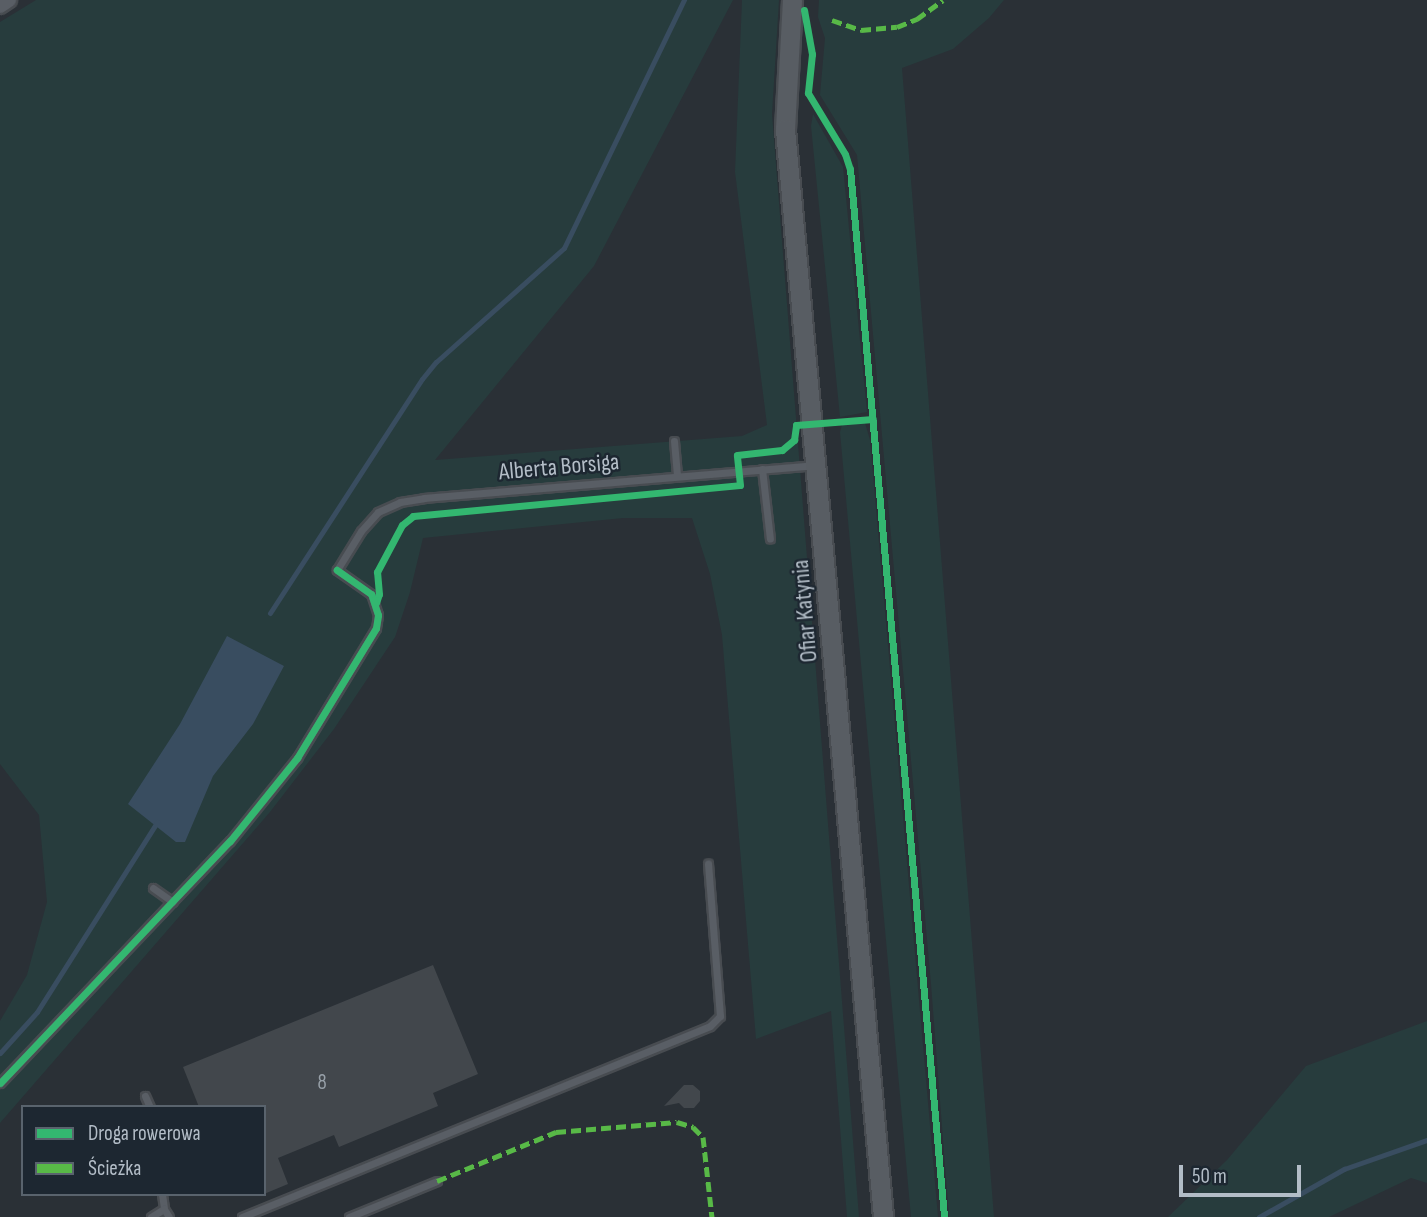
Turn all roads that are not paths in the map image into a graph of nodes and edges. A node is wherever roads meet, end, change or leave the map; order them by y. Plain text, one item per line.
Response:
1 (9, 0) edge
2 (792, 0) edge
3 (0, 6) edge
4 (674, 441) dead end
5 (816, 465) junction
6 (762, 469) junction
7 (677, 476) junction
8 (770, 539) dead end
9 (708, 863) dead end
10 (153, 888) dead end
11 (173, 902) junction
12 (0, 1083) edge
13 (145, 1096) dead end
14 (149, 1105) edge
15 (437, 1181) dead end
16 (162, 1196) edge
17 (164, 1209) junction
18 (151, 1217) edge
19 (169, 1217) edge
20 (242, 1217) edge
21 (349, 1217) edge
22 (883, 1217) edge

1 - 3 street
2 - 5 street, Ofiar Katynia
4 - 7 lane
5 - 6 lane, Alberta Borsiga
5 - 22 street, Ofiar Katynia
6 - 7 lane, Alberta Borsiga
6 - 8 lane
7 - 11 lane, Alberta Borsiga
9 - 20 lane
10 - 11 lane
11 - 12 lane
13 - 14 lane
15 - 21 lane
16 - 17 lane
17 - 18 lane
17 - 19 lane

